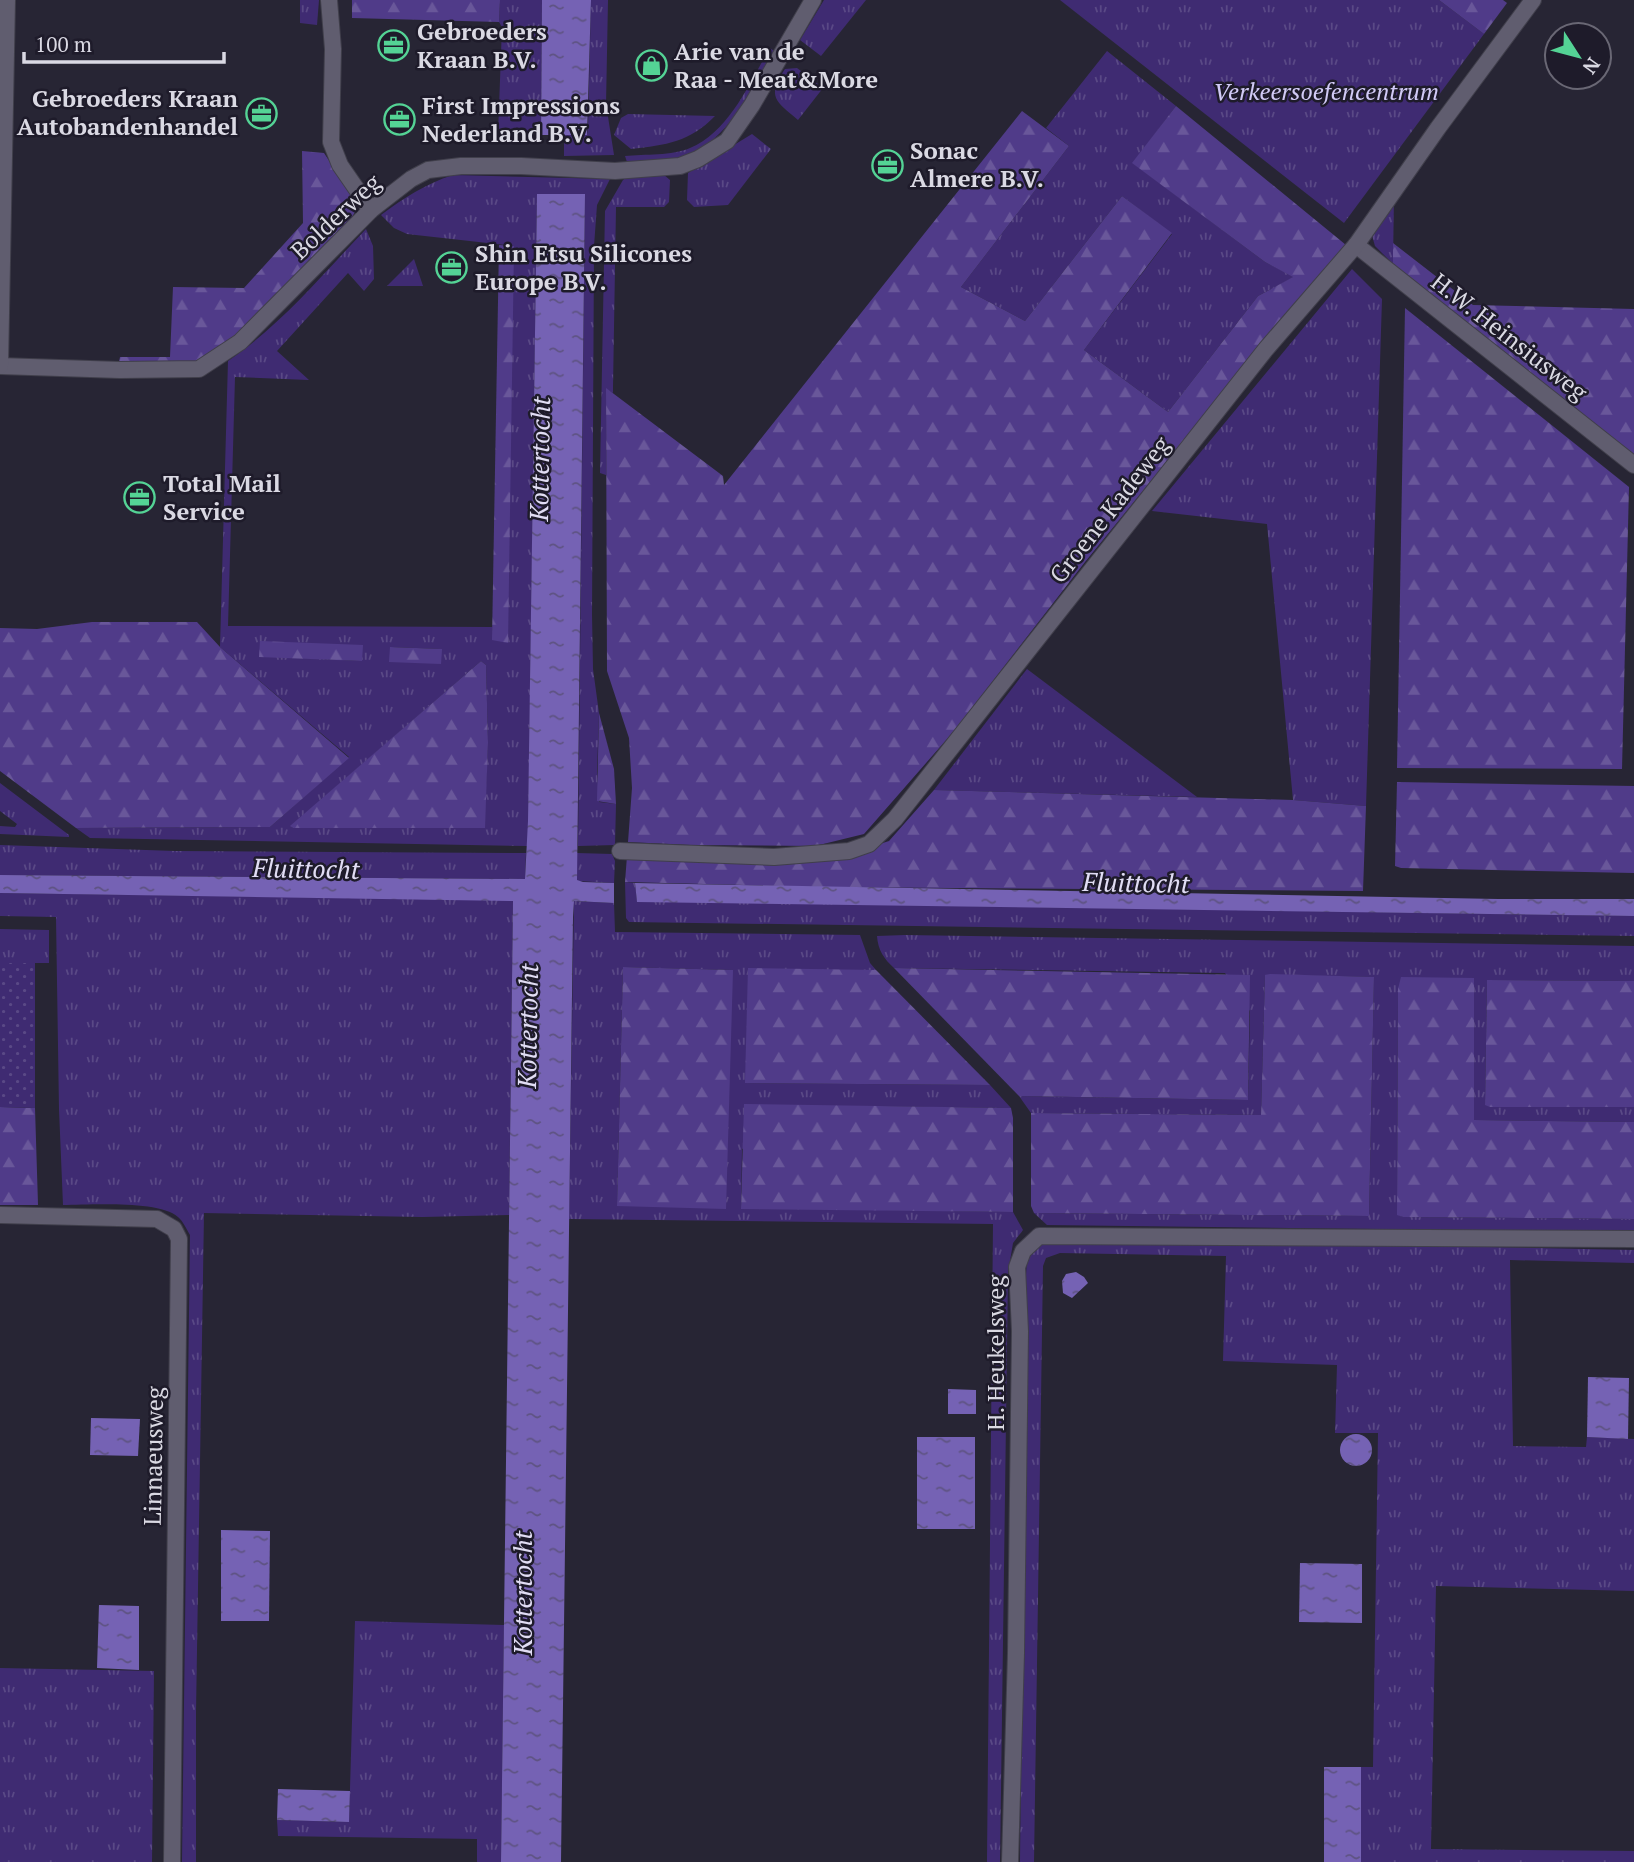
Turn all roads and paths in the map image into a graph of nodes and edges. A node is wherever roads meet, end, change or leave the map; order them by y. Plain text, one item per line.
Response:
1 (7, 0) edge
2 (329, 0) edge
3 (813, 0) edge
4 (1533, 0) edge
5 (371, 210) junction
6 (1356, 245) junction
7 (0, 366) edge
8 (1634, 464) edge
9 (620, 851) dead end
10 (0, 1215) edge
11 (1634, 1239) edge
12 (172, 1862) edge
13 (1010, 1862) edge

1 - 7 street
2 - 5 street
3 - 5 street, Bolderweg
4 - 6 street, Groene Kadeweg
5 - 7 street, Bolderweg
6 - 8 street, H.W. Heinsiusweg
6 - 9 street, Groene Kadeweg
10 - 12 street, Linnaeusweg
11 - 13 street, H. Heukelsweg

